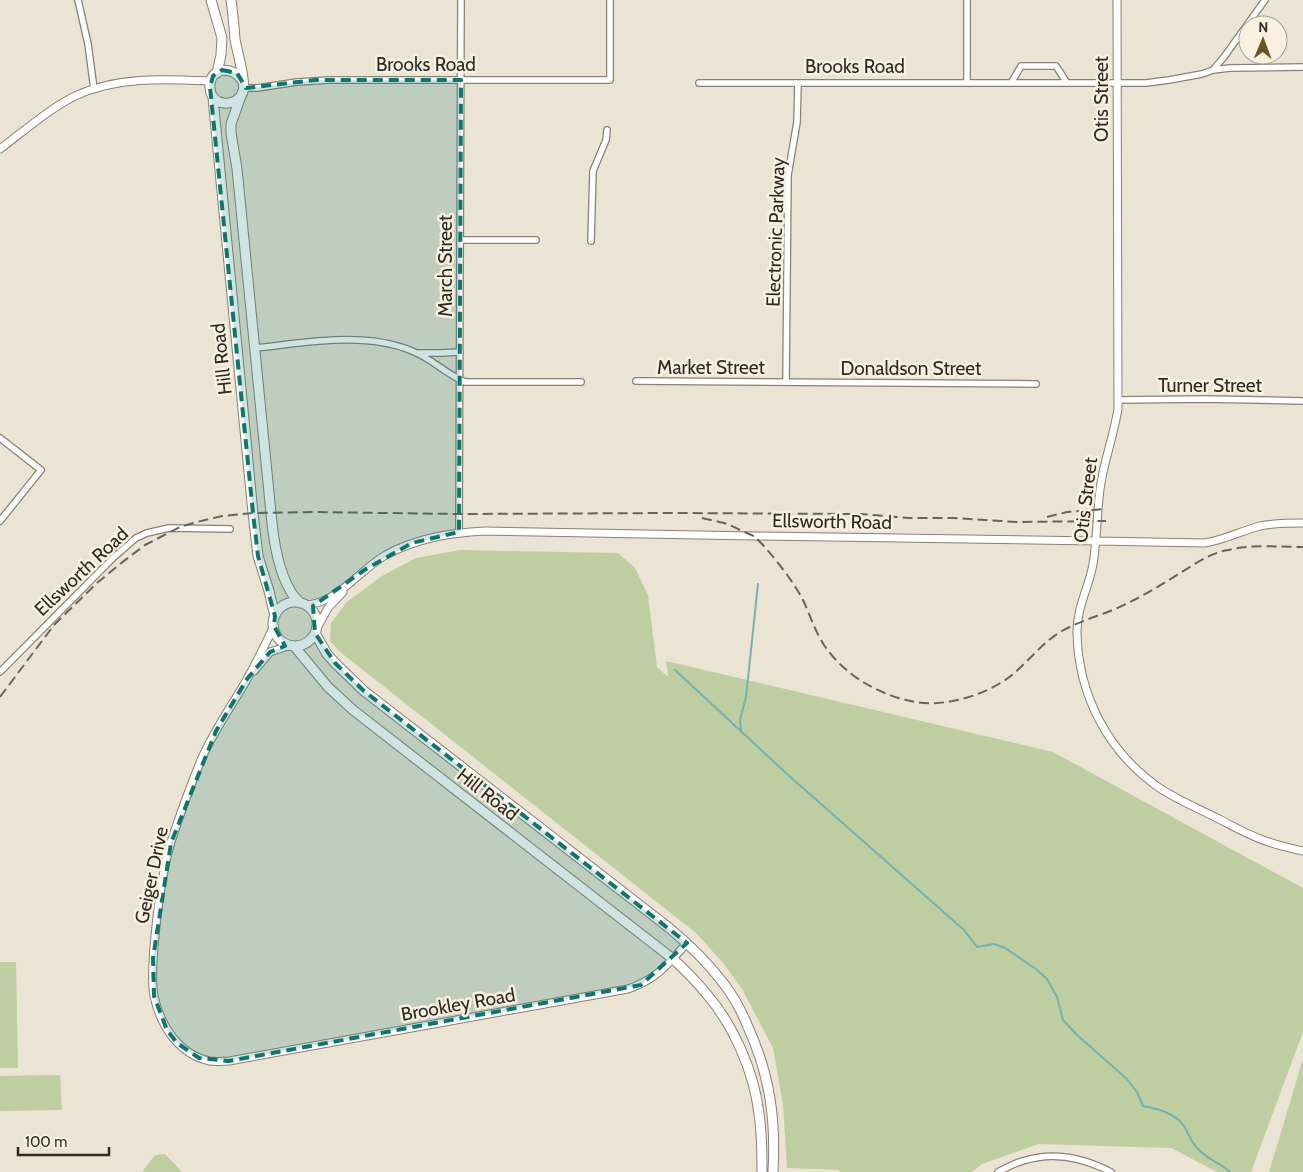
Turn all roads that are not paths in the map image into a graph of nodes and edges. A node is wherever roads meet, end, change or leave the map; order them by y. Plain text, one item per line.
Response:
1 (78, 0) edge
2 (211, 0) edge
3 (231, 0) edge
4 (461, 0) edge
5 (610, 0) edge
6 (967, 0) edge
7 (1118, 0) edge
8 (1264, 0) edge
9 (1303, 67) edge
10 (1213, 70) junction
11 (217, 73) junction
12 (461, 80) junction
13 (210, 81) junction
14 (699, 82) dead end
15 (967, 82) junction
16 (1011, 82) junction
17 (798, 83) junction
18 (1067, 83) junction
19 (1117, 83) junction
20 (243, 88) junction
21 (94, 89) junction
22 (214, 98) junction
23 (607, 130) dead end
24 (0, 149) edge
25 (461, 240) junction
26 (536, 240) dead end
27 (591, 241) dead end
28 (254, 348) junction
29 (460, 352) junction
30 (417, 353) junction
31 (460, 380) junction
32 (636, 381) dead end
33 (580, 382) dead end
34 (786, 382) junction
35 (1036, 384) dead end
36 (1118, 400) junction
37 (1303, 401) edge
38 (0, 438) edge
39 (0, 521) edge
40 (1303, 523) edge
41 (230, 528) dead end
42 (459, 532) junction
43 (1096, 541) junction
44 (366, 569) junction
45 (303, 604) junction
46 (275, 616) junction
47 (274, 626) junction
48 (316, 630) junction
49 (293, 646) junction
50 (0, 672) edge
51 (247, 679) junction
52 (1303, 851) edge
53 (687, 943) junction
54 (672, 959) junction
55 (218, 1061) joint
56 (762, 1172) edge
57 (773, 1172) edge
58 (998, 1172) edge
59 (1111, 1172) edge

1 - 21 street
2 - 11 main road
3 - 20 main road
4 - 12 street, March Street
5 - 12 street, Brooks Road
6 - 15 street
7 - 19 street, Otis Street
8 - 10 street
9 - 10 street, Brooks Road
10 - 19 street, Brooks Road
11 - 13 main road
11 - 20 main road
12 - 20 street, Brooks Road
12 - 25 street, March Street
13 - 21 street
13 - 22 main road
14 - 17 street, Brooks Road
15 - 16 street, Brooks Road
15 - 17 street, Brooks Road
16 - 18 street, Brooks Road
16 - 18 street
17 - 34 street, Electronic Parkway
18 - 19 street, Brooks Road
19 - 36 street, Otis Street
20 - 22 main road
20 - 28 main road, Hill Road
21 - 24 street
22 - 46 main road, Hill Road
23 - 27 street
25 - 26 street
25 - 29 street, March Street
28 - 30 street
28 - 45 main road, Hill Road
29 - 30 street
29 - 31 street, March Street
30 - 31 street
31 - 33 street
31 - 42 street, March Street
32 - 34 street, Market Street
34 - 35 street, Donaldson Street
36 - 37 street, Turner Street
36 - 43 street, Otis Street
38 - 39 street
40 - 43 street, Ellsworth Road
41 - 50 street, Ellsworth Road
42 - 43 street, Ellsworth Road
42 - 44 street, Ellsworth Road
43 - 52 street, Otis Street
44 - 45 street, Ellsworth Road
44 - 48 street, Ellsworth Road
45 - 46 main road
45 - 48 main road
46 - 47 main road
47 - 49 main road
47 - 51 street, Geiger Drive
48 - 49 main road
48 - 53 main road, Hill Road
49 - 51 street, Geiger Drive
49 - 54 main road, Hill Road
51 - 55 street, Geiger Drive
53 - 54 street, Brookley Road
53 - 57 main road, Hill Road
54 - 55 street, Brookley Road
54 - 56 main road, Hill Road
58 - 59 street

